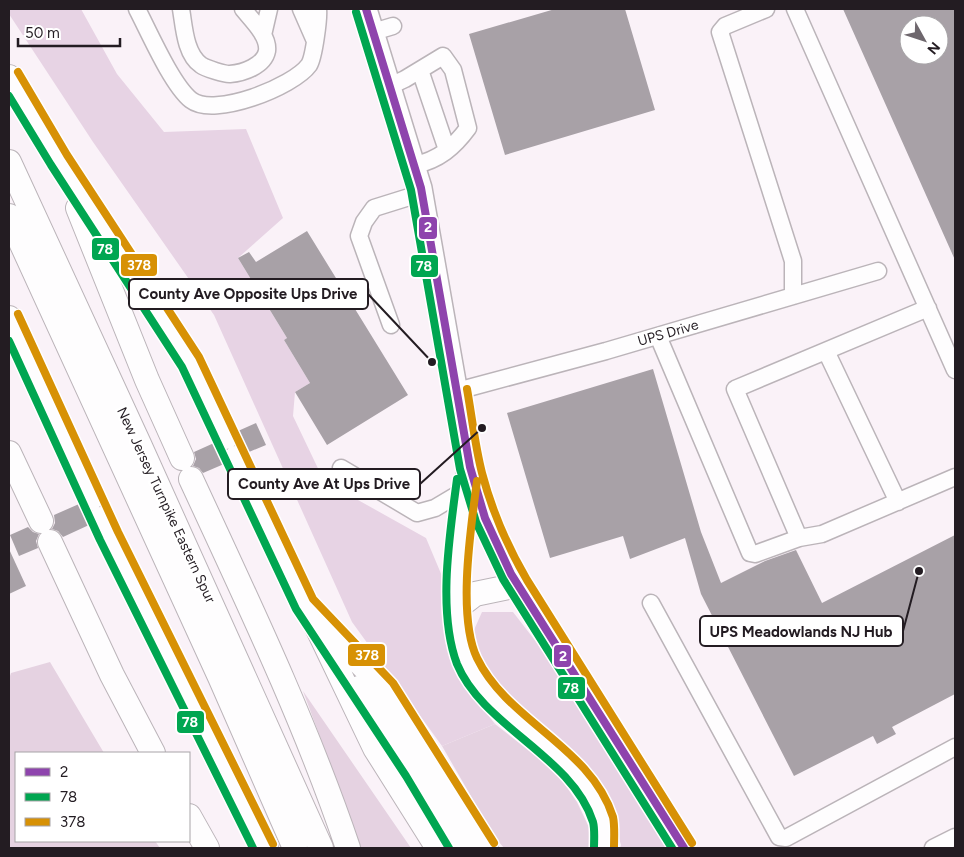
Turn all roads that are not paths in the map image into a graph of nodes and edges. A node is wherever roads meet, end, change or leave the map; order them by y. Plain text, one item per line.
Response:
1 (137, 9) edge
2 (181, 9) edge
3 (243, 9) edge
4 (269, 9) edge
5 (301, 9) edge
6 (318, 9) edge
7 (366, 9) edge
8 (766, 9) edge
9 (795, 9) edge
10 (393, 26) dead end
11 (373, 32) junction
12 (263, 35) junction
13 (315, 41) junction
14 (420, 70) junction
15 (9, 77) edge
16 (390, 86) junction
17 (447, 150) junction
18 (59, 160) junction
19 (9, 162) edge
20 (415, 165) junction
21 (422, 193) junction
22 (9, 216) edge
23 (878, 271) dead end
24 (793, 296) junction
25 (928, 308) junction
26 (9, 318) edge
27 (391, 325) dead end
28 (658, 336) junction
29 (826, 351) junction
30 (955, 370) edge
31 (457, 391) junction
32 (226, 437) dead end
33 (9, 453) edge
34 (236, 458) dead end
35 (341, 468) dead end
36 (955, 477) edge
37 (470, 479) junction
38 (898, 502) junction
39 (41, 521) dead end
40 (799, 538) junction
41 (50, 542) dead end
42 (518, 584) junction
43 (651, 603) dead end
44 (305, 605) junction
45 (458, 607) junction
46 (955, 747) edge
47 (152, 752) edge
48 (190, 818) edge
49 (955, 837) edge
50 (263, 844) edge
51 (207, 848) edge
52 (295, 848) edge
53 (322, 848) edge
54 (348, 848) edge
55 (438, 848) edge
56 (461, 848) edge
57 (486, 848) edge
58 (604, 848) edge
59 (684, 848) edge
60 (933, 848) edge

1 - 13 street
2 - 12 street
3 - 12 street
4 - 12 street
5 - 13 street
6 - 13 street
7 - 11 main road
8 - 24 street
9 - 25 street
10 - 11 street
11 - 16 main road
14 - 16 street
14 - 17 street
14 - 17 street
15 - 18 highway
16 - 20 main road
17 - 20 street
18 - 32 highway
18 - 54 highway
19 - 53 highway, New Jersey Turnpike Eastern Spur
20 - 21 main road
21 - 27 street
21 - 31 main road
22 - 52 highway, New Jersey Turnpike Eastern Spur
23 - 24 street, UPS Drive
24 - 28 street, UPS Drive
25 - 29 street
25 - 30 street
26 - 50 highway
28 - 31 street, UPS Drive
28 - 40 street
29 - 38 street
29 - 40 street
31 - 37 main road
33 - 39 highway
34 - 44 highway
35 - 37 street
36 - 38 street
37 - 42 main road
37 - 45 highway
38 - 40 street
41 - 47 highway
42 - 45 highway
42 - 59 main road
43 - 46 street
44 - 55 highway
44 - 56 highway
44 - 57 highway
45 - 58 highway
48 - 51 highway
49 - 60 street

